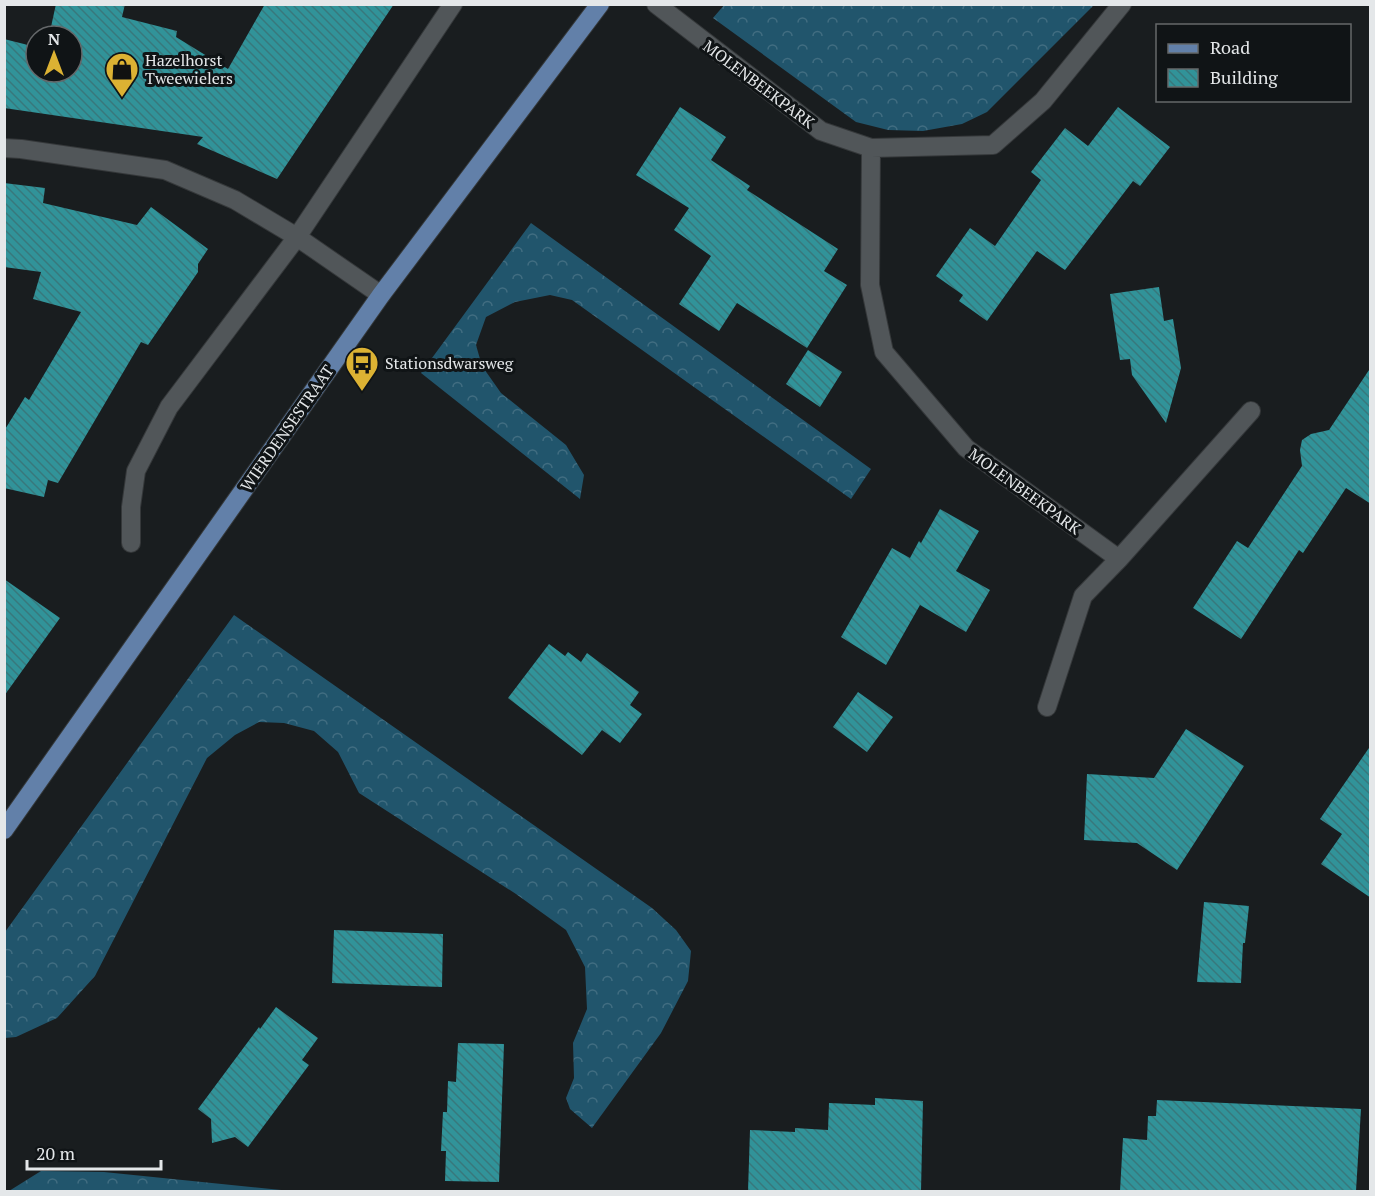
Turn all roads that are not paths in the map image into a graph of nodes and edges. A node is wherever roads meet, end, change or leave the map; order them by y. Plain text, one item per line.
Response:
1 (453, 4) edge
2 (600, 4) edge
3 (656, 4) edge
4 (1122, 4) edge
5 (4, 148) edge
6 (871, 148) junction
7 (297, 237) junction
8 (381, 295) junction
9 (1251, 411) dead end
10 (131, 543) dead end
11 (1119, 559) junction
12 (1047, 707) dead end
13 (4, 830) edge

1 - 7 street
2 - 8 main road, WIERDENSESTRAAT
3 - 6 street, MOLENBEEKPARK
4 - 6 street, MOLENBEEKPARK
5 - 7 street
6 - 11 street, MOLENBEEKPARK
7 - 8 street
7 - 10 street
8 - 13 main road, WIERDENSESTRAAT
9 - 11 street
11 - 12 street

